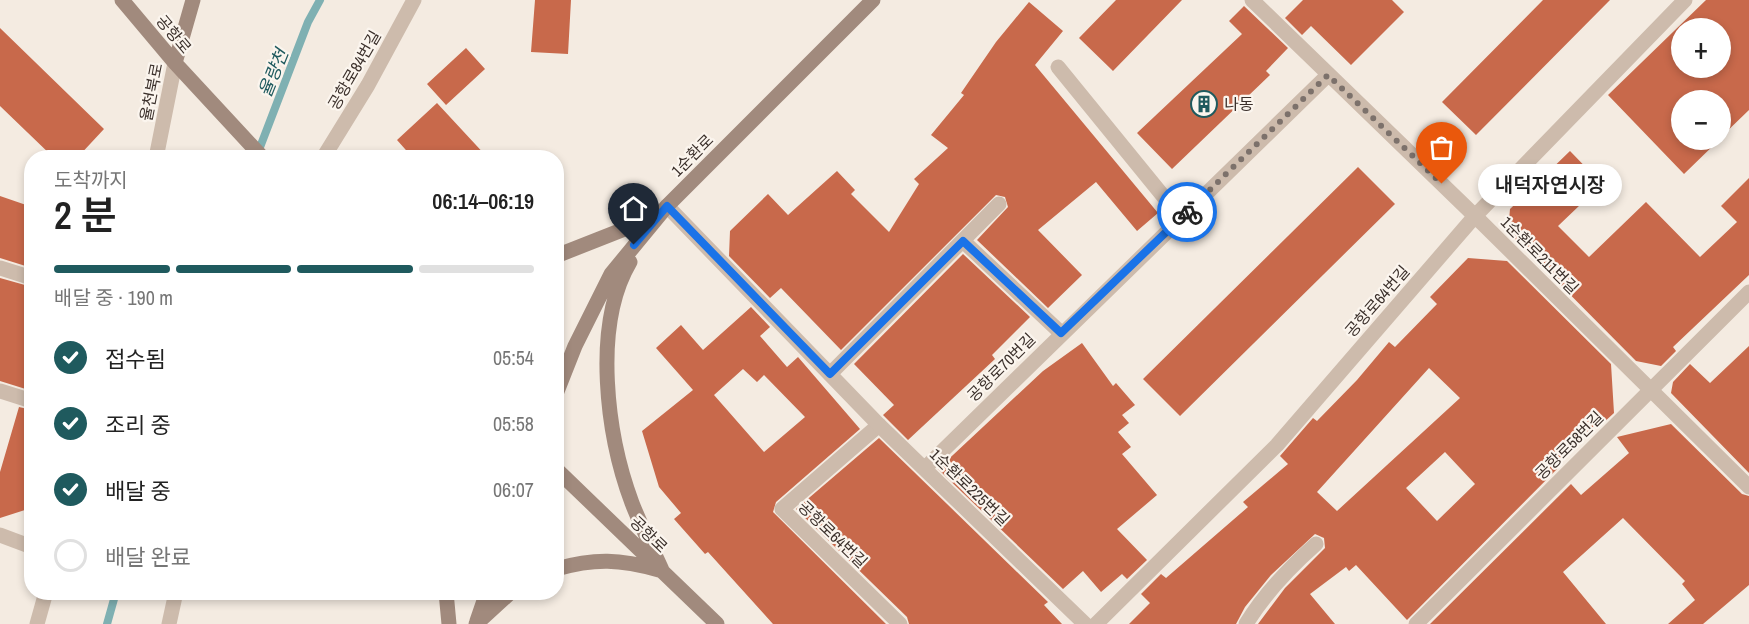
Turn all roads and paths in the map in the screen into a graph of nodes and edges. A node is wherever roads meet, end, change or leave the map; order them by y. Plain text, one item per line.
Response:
1 (122, 0) edge
2 (193, 0) edge
3 (414, 0) edge
4 (873, 0) edge
5 (1252, 0) edge
6 (1684, 0) edge
7 (175, 63) junction
8 (1058, 66) dead end
9 (1328, 75) junction
10 (158, 150) edge
11 (256, 150) edge
12 (328, 150) edge
13 (999, 204) dead end
14 (662, 211) junction
15 (1475, 216) junction
16 (1181, 218) junction
17 (963, 241) junction
18 (564, 253) edge
19 (0, 267) edge
20 (24, 275) edge
21 (1749, 292) edge
22 (1061, 333) junction
23 (564, 373) edge
24 (830, 374) junction
25 (1651, 390) junction
26 (0, 391) edge
27 (24, 398) edge
28 (879, 425) junction
29 (925, 468) junction
30 (564, 477) edge
31 (1749, 487) edge
32 (0, 535) edge
33 (24, 544) edge
34 (1316, 544) dead end
35 (564, 567) edge
36 (662, 570) junction
37 (44, 600) edge
38 (174, 600) edge
39 (447, 600) edge
40 (484, 600) edge
41 (502, 600) edge
42 (37, 624) edge
43 (169, 624) edge
44 (449, 624) edge
45 (476, 624) edge
46 (717, 624) edge
47 (900, 624) edge
48 (1085, 624) edge
49 (1096, 624) edge
50 (1246, 624) edge
51 (1416, 624) edge

1 - 7 main road, 공항로
2 - 7 main road, 율천북로
3 - 12 street, 공항로84번길
4 - 14 main road, 1순환로
5 - 9 street, 1순환로211번길
6 - 15 street, 공항로64번길
7 - 10 street, 율천북로
7 - 11 main road, 공항로
8 - 16 street
9 - 15 street, 1순환로211번길
9 - 16 street, 공항로70번길
13 - 17 street
14 - 18 main road
14 - 23 main road, 1순환로
14 - 24 street, 1순환로225번길
14 - 36 main road
15 - 25 street, 1순환로211번길
15 - 49 street, 공항로64번길
16 - 22 street, 공항로70번길
17 - 22 street
17 - 24 street
19 - 20 street
21 - 25 street, 공항로58번길
22 - 29 street, 공항로70번길
24 - 28 street, 1순환로225번길
25 - 31 street, 1순환로211번길
25 - 51 street, 공항로58번길
26 - 27 street
28 - 29 street, 1순환로225번길
28 - 47 street, 공항로64번길
29 - 48 street, 1순환로225번길
30 - 36 main road, 공항로
32 - 33 street
34 - 50 street
35 - 36 main road
36 - 46 main road, 공항로
37 - 42 street
38 - 43 street
39 - 44 main road
40 - 45 main road
41 - 45 main road

